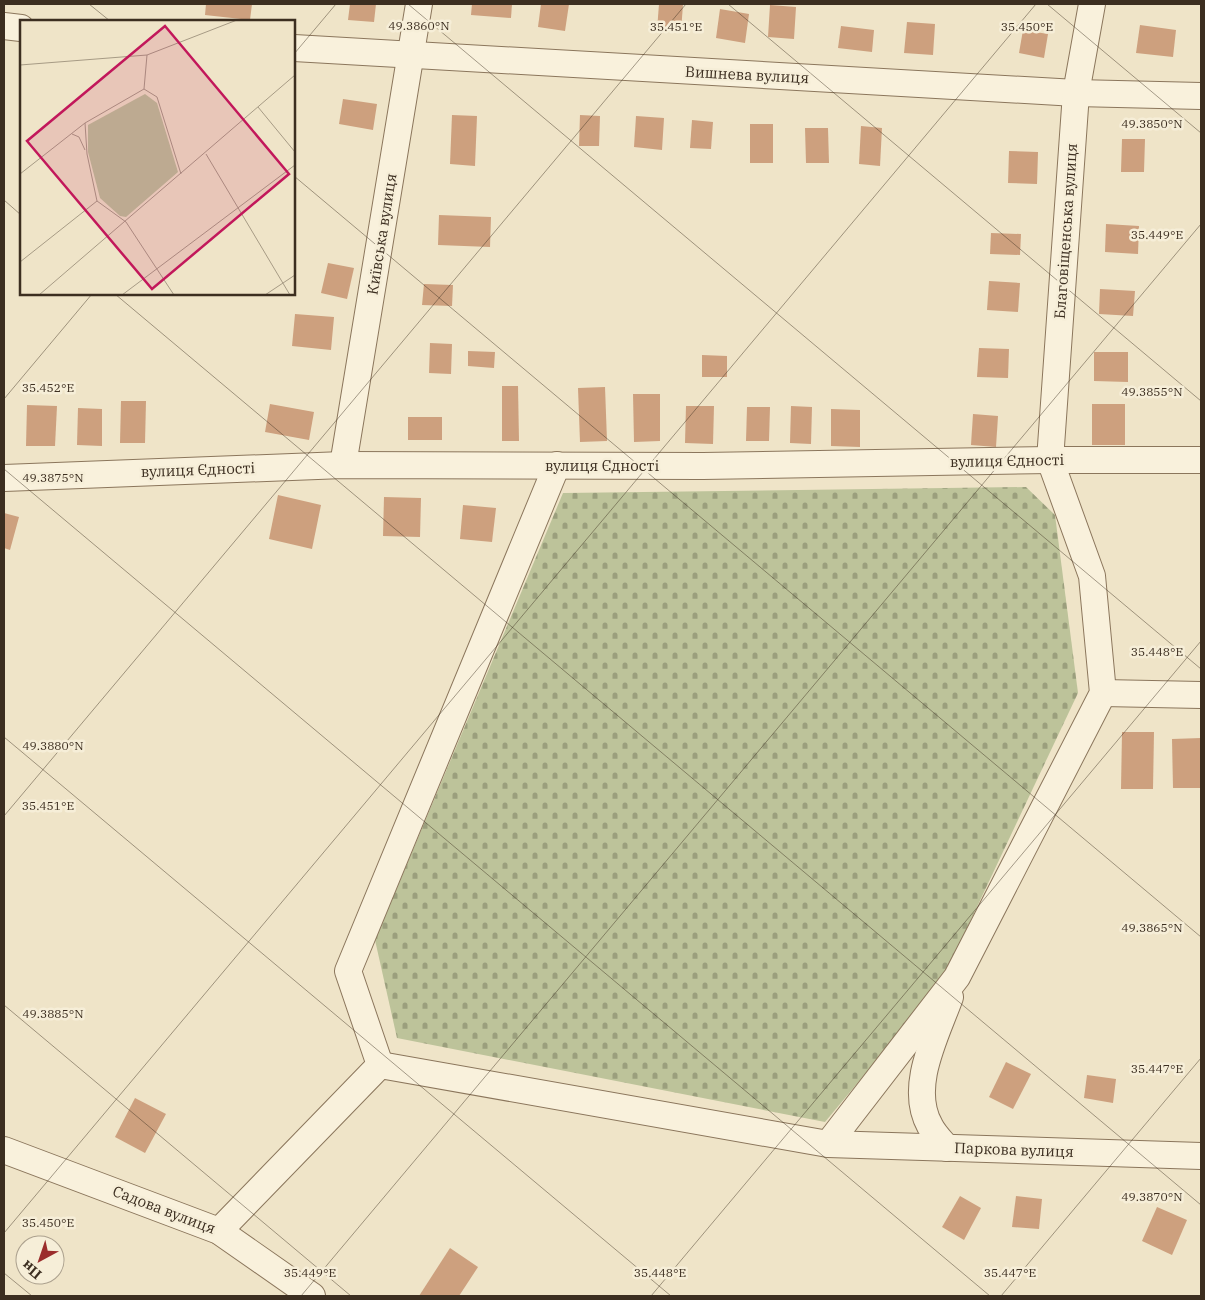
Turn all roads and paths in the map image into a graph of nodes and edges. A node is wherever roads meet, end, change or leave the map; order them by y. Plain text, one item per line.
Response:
1 (419, 4) edge
2 (1092, 4) edge
3 (4, 26) edge
4 (20, 28) edge
5 (295, 48) edge
6 (411, 56) junction
7 (1076, 93) junction
8 (1201, 96) edge
9 (1050, 460) junction
10 (1201, 460) edge
11 (343, 465) junction
12 (557, 465) junction
13 (4, 478) edge
14 (1103, 693) junction
15 (1201, 695) edge
16 (957, 977) junction
17 (380, 1065) junction
18 (828, 1144) junction
19 (947, 1148) junction
20 (4, 1150) edge
21 (1201, 1156) edge
22 (219, 1231) junction
23 (312, 1296) edge

1 - 6 street, Київська вулиця
2 - 7 street, Благовіщенська вулиця
3 - 4 street
5 - 6 street, Вишнева вулиця
6 - 7 street, Вишнева вулиця
6 - 11 street, Київська вулиця
7 - 8 street, Вишнева вулиця
7 - 9 street, Благовіщенська вулиця
9 - 10 street, вулиця Єдності
9 - 12 street, вулиця Єдності
9 - 14 street
11 - 12 street, вулиця Єдності
11 - 13 street, вулиця Єдності
12 - 17 street
14 - 15 street
14 - 16 street
16 - 18 street
16 - 19 street
17 - 18 street, Паркова вулиця
17 - 22 street
18 - 19 street, Паркова вулиця
19 - 21 street, Паркова вулиця
20 - 22 street, Садова вулиця
22 - 23 street, Садова вулиця

